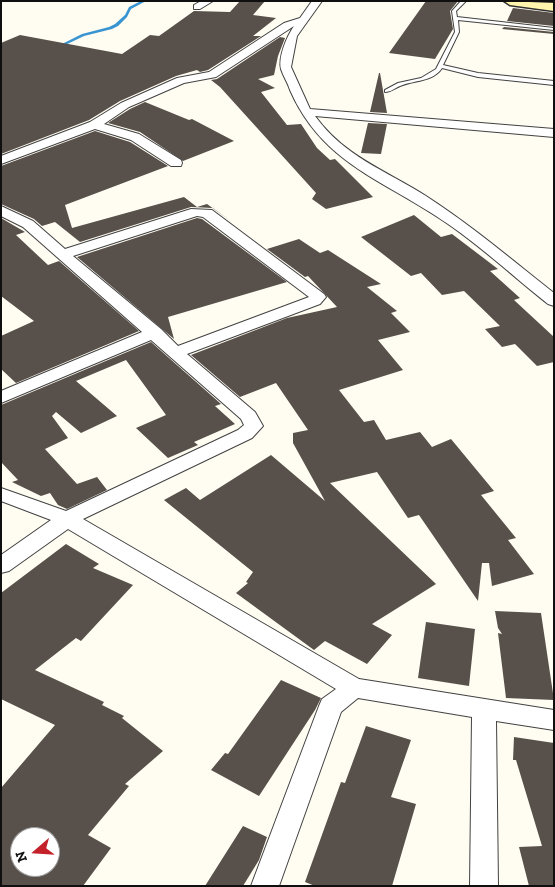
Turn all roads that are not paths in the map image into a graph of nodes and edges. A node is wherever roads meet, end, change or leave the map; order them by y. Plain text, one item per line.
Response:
1 (208, 1) edge
2 (317, 1) edge
3 (464, 1) edge
4 (510, 1) edge
5 (554, 7) edge
6 (196, 8) dead end
7 (456, 18) junction
8 (305, 19) junction
9 (554, 29) edge
10 (440, 66) junction
11 (554, 83) edge
12 (387, 90) dead end
13 (306, 112) junction
14 (94, 125) junction
15 (554, 133) edge
16 (1, 160) edge
17 (176, 163) dead end
18 (1, 210) edge
19 (63, 254) junction
20 (554, 301) edge
21 (154, 332) junction
22 (174, 353) junction
23 (1, 398) edge
24 (1, 494) edge
25 (67, 519) junction
26 (1, 566) edge
27 (354, 688) junction
28 (484, 709) junction
29 (554, 720) edge
30 (265, 886) edge
31 (484, 886) edge

1 - 6 street
2 - 8 street
3 - 7 lane
4 - 5 main road
7 - 9 lane
7 - 10 lane
8 - 13 street
8 - 14 street
10 - 11 lane
10 - 12 lane
13 - 15 street
13 - 20 street
14 - 16 street
14 - 17 street
18 - 19 street
19 - 21 street
19 - 22 street
21 - 22 street
21 - 23 street
22 - 25 street
24 - 25 street
25 - 26 street
25 - 27 street
27 - 28 street
27 - 30 street
28 - 29 street
28 - 31 street

